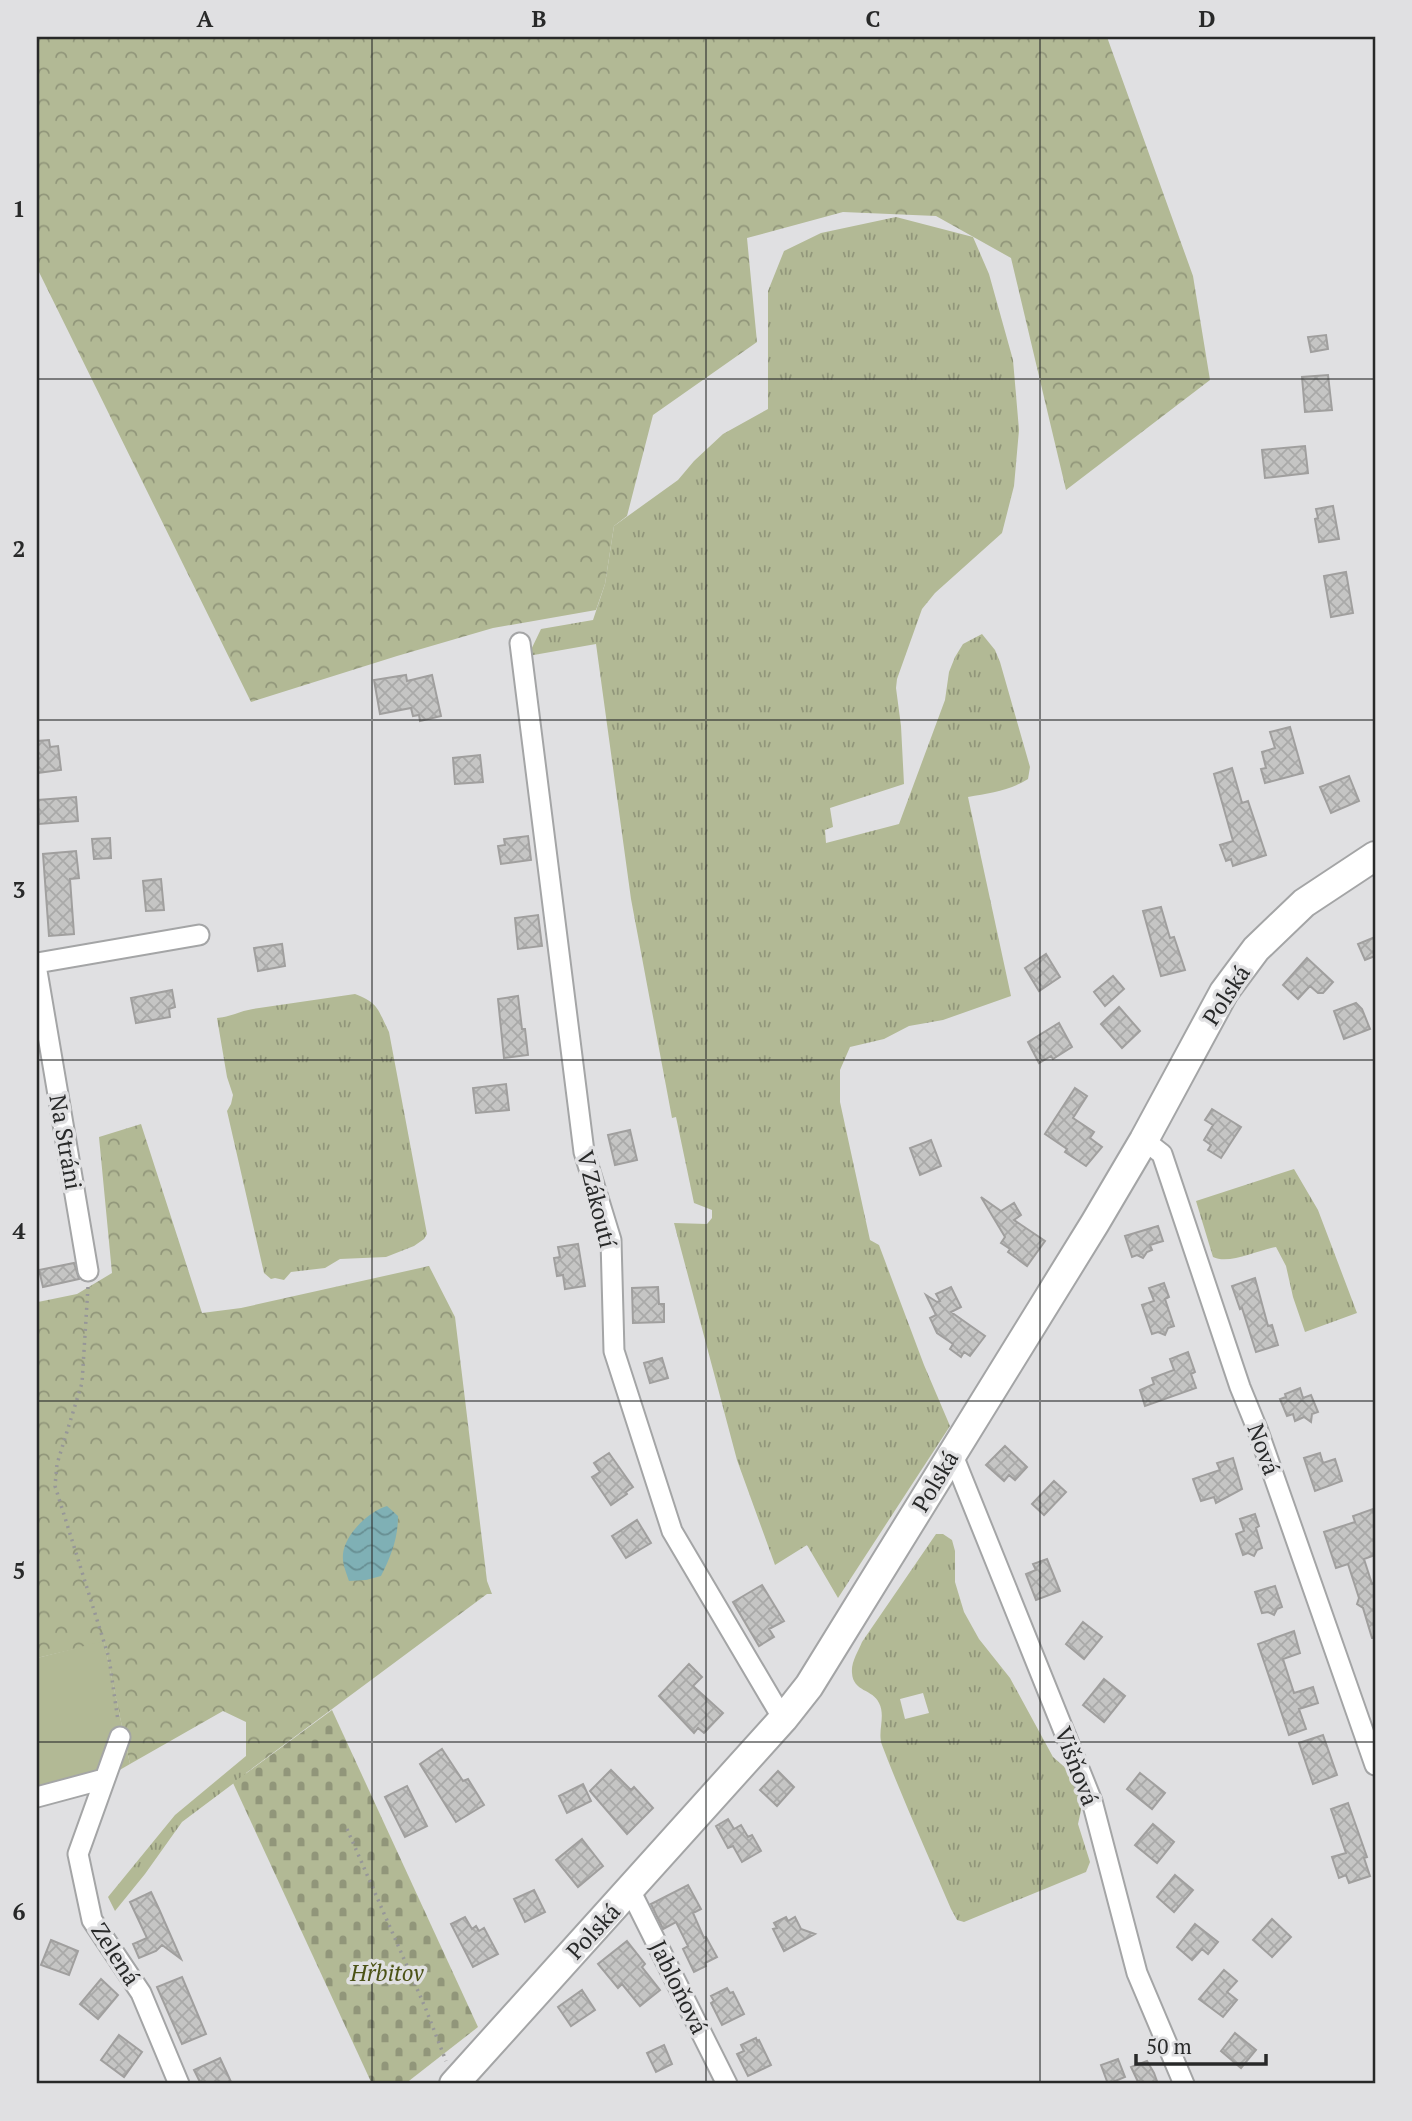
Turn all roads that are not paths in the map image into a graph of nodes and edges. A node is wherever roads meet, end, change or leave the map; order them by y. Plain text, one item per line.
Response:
1 (520, 643) dead end
2 (1375, 856) edge
3 (199, 935) dead end
4 (37, 963) edge
5 (37, 971) edge
6 (1144, 1140) junction
7 (89, 1271) road end
8 (952, 1453) junction
9 (783, 1719) junction
10 (120, 1737) road end
11 (1375, 1765) edge
12 (104, 1779) junction
13 (37, 1797) edge
14 (630, 1890) junction
15 (455, 2083) edge
16 (179, 2084) edge
17 (727, 2084) edge
18 (1184, 2084) edge

1 - 9 street, V Zákoutí
2 - 6 street, Polská
3 - 4 street
5 - 7 street, Na Stráni
6 - 8 street, Polská
6 - 11 street, Nová
8 - 9 street, Polská
8 - 18 street, Višňová
9 - 14 street, Polská
10 - 12 street, Zelená
12 - 13 street
12 - 16 street, Zelená
14 - 15 street, Polská
14 - 17 street, Jabloňová

